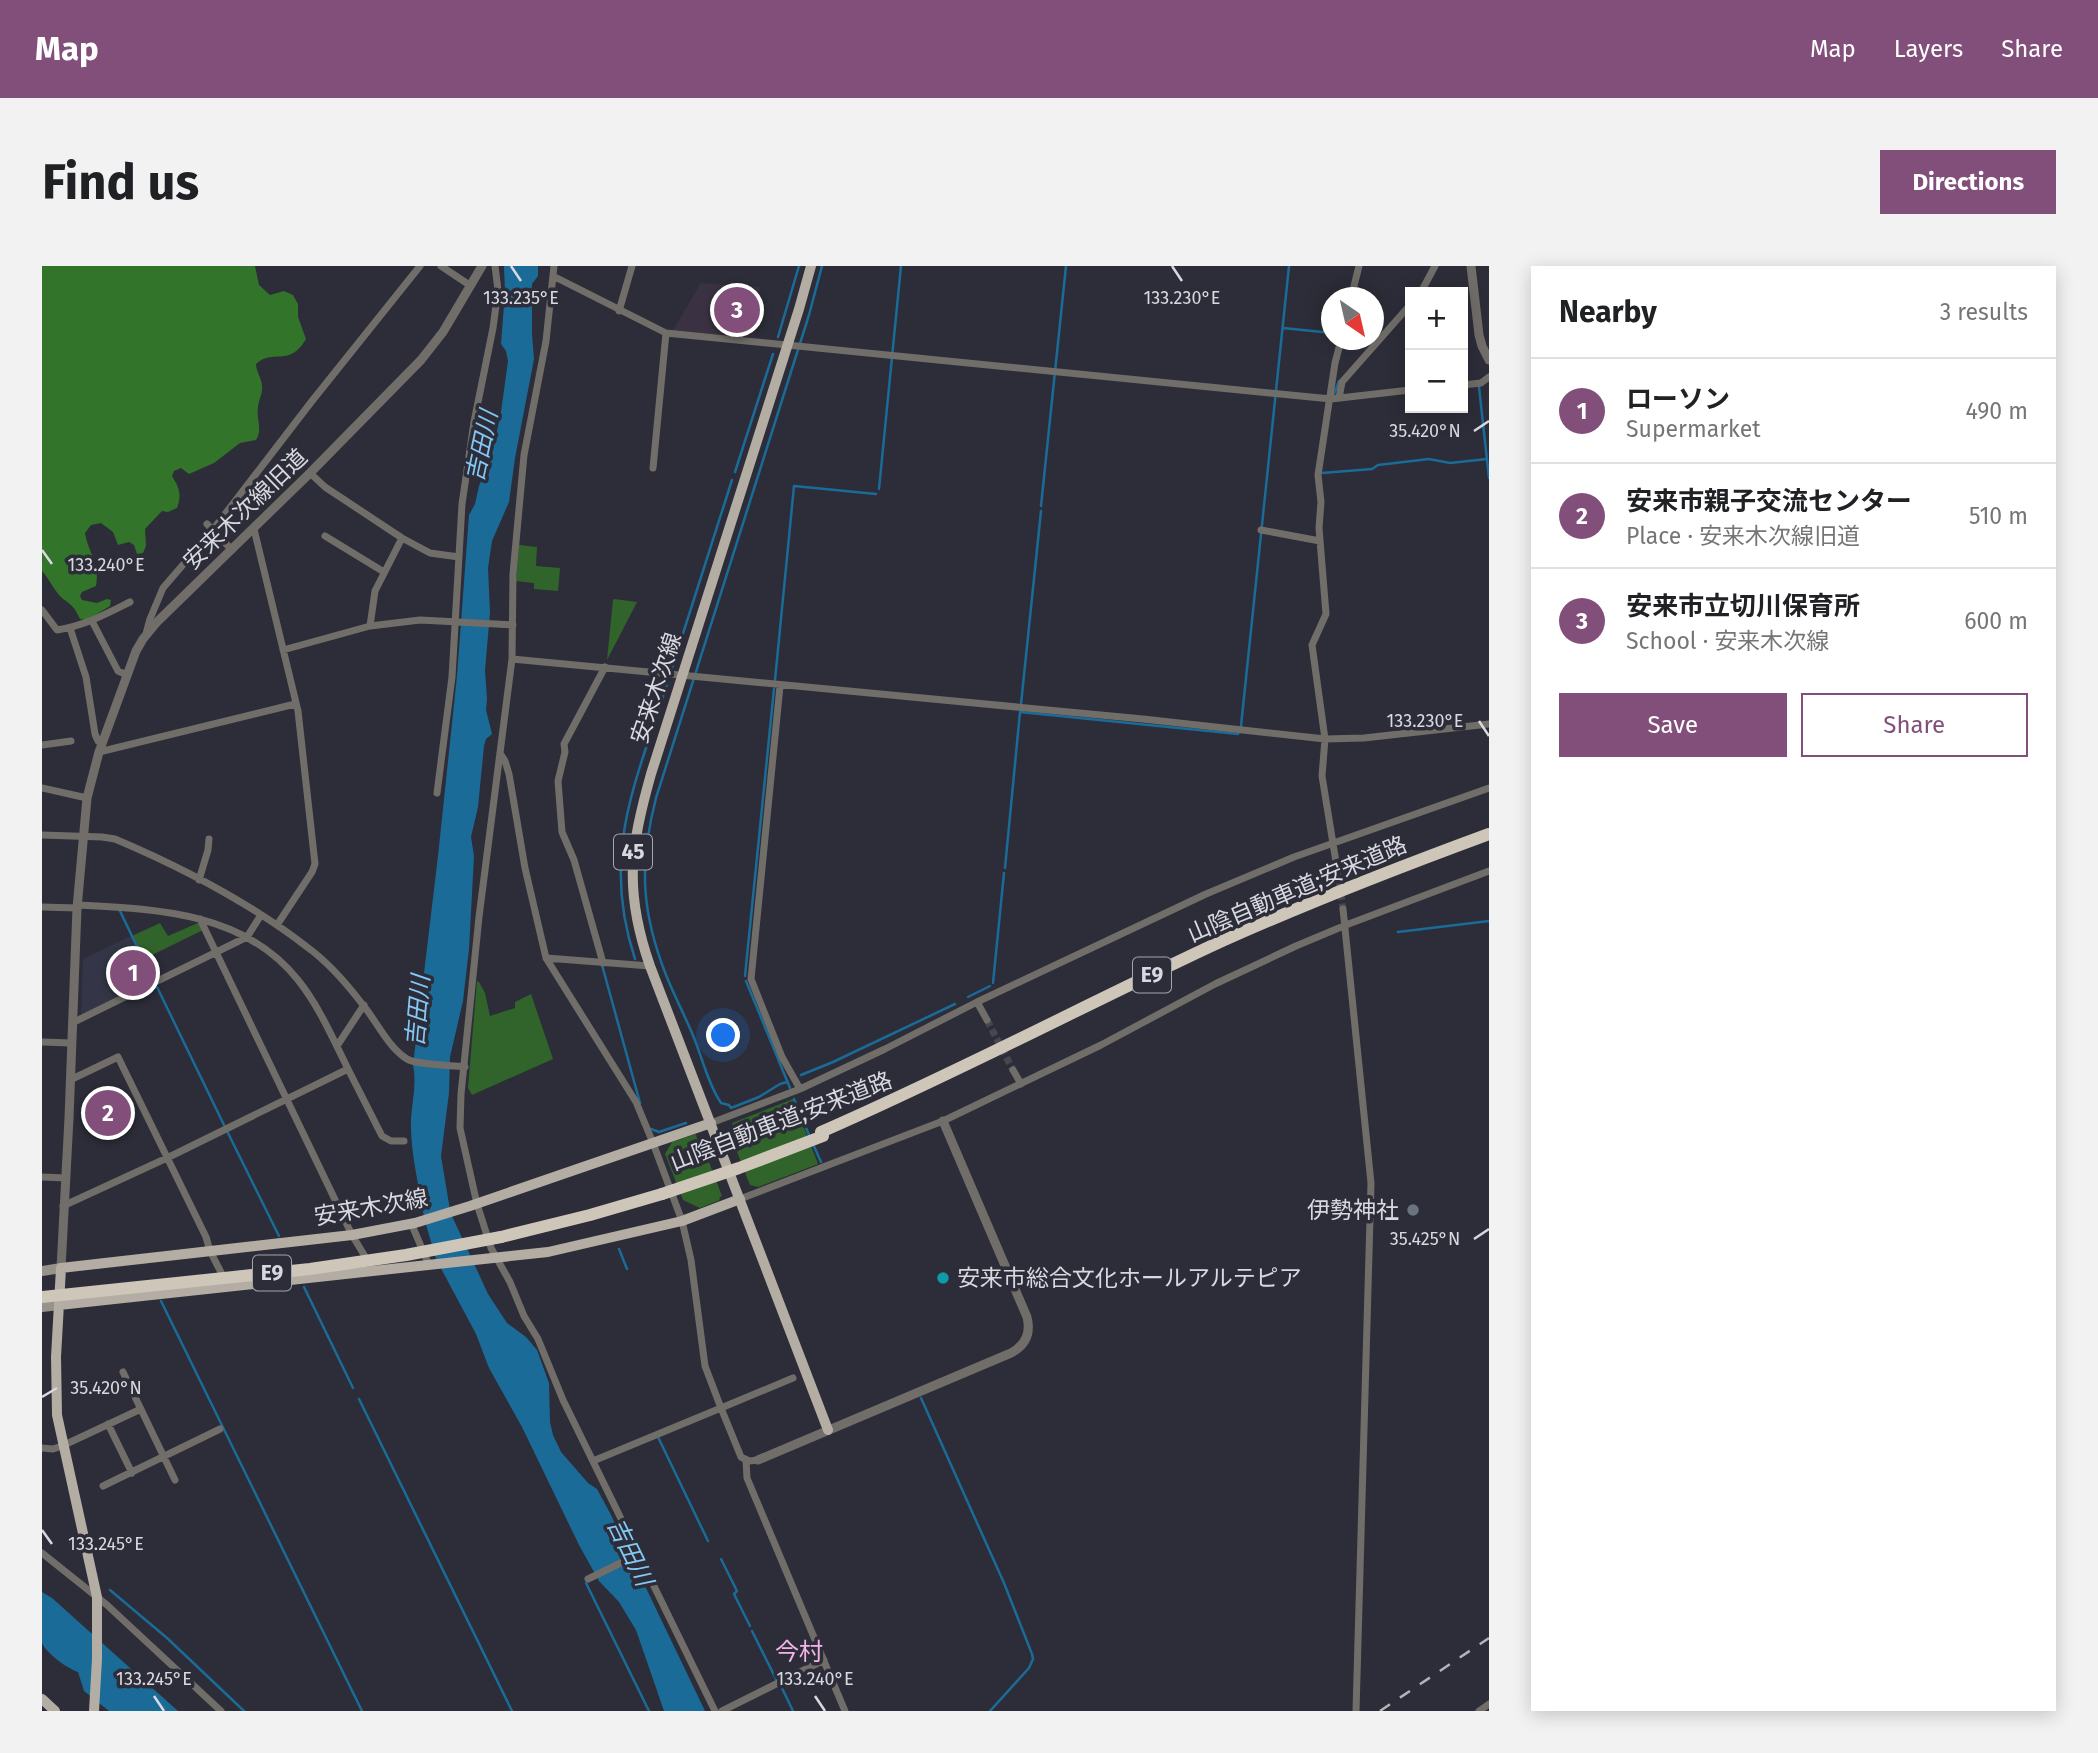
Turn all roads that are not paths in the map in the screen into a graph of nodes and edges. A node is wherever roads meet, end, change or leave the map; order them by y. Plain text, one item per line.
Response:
1 (421, 266) edge
2 (441, 266) edge
3 (482, 266) edge
4 (495, 266) edge
5 (554, 266) edge
6 (632, 266) edge
7 (811, 266) edge
8 (1359, 266) edge
9 (1435, 266) edge
10 (1471, 266) edge
11 (553, 276) junction
12 (471, 286) junction
13 (1354, 287) edge
14 (1424, 287) edge
15 (620, 311) junction
16 (1405, 311) edge
17 (666, 332) junction
18 (788, 345) junction
19 (1338, 350) edge
20 (1489, 360) edge
21 (1489, 377) edge
22 (1468, 384) edge
23 (1405, 391) edge
24 (1335, 399) junction
25 (653, 468) dead end
26 (310, 473) junction
27 (206, 524) dead end
28 (254, 528) junction
29 (1261, 530) dead end
30 (212, 531) junction
31 (325, 536) dead end
32 (402, 538) junction
33 (1320, 541) junction
34 (232, 550) junction
35 (459, 557) junction
36 (384, 572) junction
37 (130, 602) dead end
38 (42, 610) edge
39 (92, 621) junction
40 (456, 621) junction
41 (511, 624) junction
42 (370, 626) junction
43 (70, 628) junction
44 (146, 634) junction
45 (283, 650) junction
46 (512, 659) junction
47 (606, 667) junction
48 (127, 674) junction
49 (682, 675) junction
50 (780, 686) junction
51 (295, 704) junction
52 (1489, 724) edge
53 (1325, 739) junction
54 (71, 741) dead end
55 (42, 745) edge
56 (100, 748) junction
57 (500, 752) junction
58 (42, 788) edge
59 (1489, 788) edge
60 (437, 793) dead end
61 (87, 798) junction
62 (42, 835) edge
63 (83, 836) junction
64 (1489, 837) edge
65 (209, 839) dead end
66 (1333, 842) junction
67 (1336, 862) tunnel mouth
68 (1489, 871) edge
69 (199, 880) junction
70 (42, 906) edge
71 (78, 906) junction
72 (1343, 909) tunnel mouth
73 (261, 915) junction
74 (200, 919) junction
75 (277, 925) junction
76 (1346, 925) junction
77 (247, 937) junction
78 (215, 954) junction
79 (546, 958) junction
80 (603, 963) junction
81 (650, 966) junction
82 (977, 1002) junction
83 (364, 1005) junction
84 (987, 1020) tunnel mouth
85 (72, 1023) junction
86 (42, 1042) edge
87 (72, 1043) junction
88 (337, 1046) junction
89 (464, 1066) junction
90 (348, 1069) junction
91 (1013, 1070) tunnel mouth
92 (70, 1080) junction
93 (1021, 1084) junction
94 (800, 1089) junction
95 (286, 1099) junction
96 (943, 1121) junction
97 (711, 1123) junction
98 (404, 1141) dead end
99 (653, 1143) junction
100 (167, 1158) junction
101 (42, 1178) edge
102 (66, 1178) junction
103 (740, 1199) junction
104 (474, 1205) junction
105 (63, 1206) junction
106 (682, 1221) junction
107 (413, 1223) junction
108 (352, 1235) junction
109 (210, 1251) junction
110 (494, 1259) junction
111 (430, 1265) junction
112 (61, 1268) junction
113 (42, 1271) edge
114 (374, 1271) junction
115 (229, 1288) junction
116 (42, 1295) edge
117 (59, 1305) junction
118 (42, 1307) edge
119 (123, 1372) dead end
120 (793, 1378) dead end
121 (721, 1408) junction
122 (141, 1409) junction
123 (108, 1424) junction
124 (220, 1429) dead end
125 (828, 1430) junction
126 (62, 1446) junction
127 (42, 1448) edge
128 (164, 1457) junction
129 (746, 1460) junction
130 (758, 1460) joint
131 (593, 1461) junction
132 (132, 1472) junction
133 (175, 1480) dead end
134 (103, 1486) dead end
135 (42, 1553) edge
136 (638, 1555) junction
137 (590, 1578) dead end
138 (97, 1597) junction
139 (824, 1660) junction
140 (42, 1699) edge
141 (1489, 1704) edge
142 (55, 1711) edge
143 (94, 1711) edge
144 (221, 1711) edge
145 (715, 1711) edge
146 (722, 1711) edge
147 (845, 1711) edge
148 (1356, 1711) edge
149 (1479, 1711) edge

1 - 30 street
2 - 12 street
3 - 12 street, 安来木次線旧道
4 - 35 street
5 - 11 street
6 - 15 street
7 - 18 main road, 安来木次線 / 45
8 - 13 street
9 - 14 street
10 - 20 street
11 - 15 street
11 - 41 street
12 - 26 street, 安来木次線旧道
15 - 17 street
16 - 24 street
17 - 18 street
17 - 25 street
18 - 24 street
18 - 49 main road, 安来木次線 / 45
19 - 24 street
21 - 22 street
23 - 24 street
24 - 33 street
26 - 28 street, 安来木次線旧道
26 - 32 street
27 - 30 street
28 - 34 street, 安来木次線旧道
28 - 45 street
29 - 33 street
30 - 34 street
30 - 44 street
31 - 36 street
32 - 35 street
32 - 36 street
33 - 53 street
34 - 44 street, 安来木次線旧道
35 - 40 street
36 - 42 street
37 - 39 street
38 - 43 street
39 - 43 street
39 - 48 street
40 - 41 street
40 - 42 street
40 - 60 street
41 - 46 street
42 - 45 street
43 - 56 street
44 - 48 street, 安来木次線旧道
45 - 51 street
46 - 47 street
46 - 57 street
47 - 49 street
47 - 80 street
48 - 56 street, 安来木次線旧道
49 - 50 street
49 - 81 main road, 安来木次線 / 45
50 - 53 street
50 - 94 street
51 - 56 street
51 - 75 street
52 - 53 street
53 - 66 street
54 - 55 street
56 - 61 street, 安来木次線旧道
57 - 79 street
57 - 89 street
58 - 61 street
59 - 66 street
61 - 63 street, 安来木次線旧道
62 - 63 street
63 - 69 street
63 - 71 street, 安来木次線旧道
64 - 116 highway, 山陰自動車道;安来道路 / E9, bridge
65 - 69 street
66 - 67 street
66 - 82 street
68 - 76 street
69 - 73 street
70 - 71 street
71 - 74 street
71 - 85 street, 安来木次線旧道
72 - 76 street
73 - 75 street
73 - 77 street
74 - 77 street
74 - 78 street
75 - 83 street
76 - 93 street
76 - 148 street
77 - 78 street
77 - 88 street
78 - 85 street
78 - 95 street
79 - 80 street
79 - 99 street
80 - 81 street
81 - 97 main road, 安来木次線 / 45
82 - 84 street
82 - 94 street
83 - 88 street
83 - 89 street
85 - 87 street, 安来木次線旧道
86 - 87 street
87 - 92 street, 安来木次線旧道
88 - 90 street
89 - 104 street
90 - 95 street
90 - 98 street
91 - 93 street
92 - 100 street
92 - 102 street, 安来木次線旧道
93 - 96 street
94 - 97 street
95 - 100 street
95 - 108 street
96 - 103 street
96 - 125 street
97 - 99 main road, 安来木次線
97 - 103 main road, 安来木次線 / 45
99 - 104 main road, 安来木次線
99 - 106 street
100 - 105 street
100 - 109 street
101 - 102 street
102 - 105 street, 安来木次線旧道
103 - 106 main road
103 - 125 main road, 安来木次線 / 45
104 - 107 main road, 安来木次線
104 - 110 street
105 - 112 street, 安来木次線旧道
106 - 110 main road
106 - 121 street
107 - 108 main road, 安来木次線
107 - 111 street
108 - 109 main road, 安来木次線
108 - 114 street
109 - 112 main road, 安来木次線
109 - 115 street
110 - 111 main road
110 - 131 street
111 - 114 main road
112 - 113 main road
112 - 117 main road
114 - 115 main road
115 - 117 main road
117 - 118 main road
117 - 126 main road
119 - 122 street
120 - 121 street
121 - 129 street
121 - 131 street
122 - 123 street
122 - 128 street
123 - 126 street
123 - 132 street
124 - 128 street
125 - 130 street
126 - 127 street
126 - 138 main road
128 - 132 street
128 - 133 street
129 - 130 street
129 - 139 street
131 - 136 street
132 - 134 street
135 - 138 street
136 - 137 street
136 - 145 street
138 - 143 main road
138 - 144 street
139 - 146 street
139 - 147 street
140 - 142 main road
141 - 149 street

